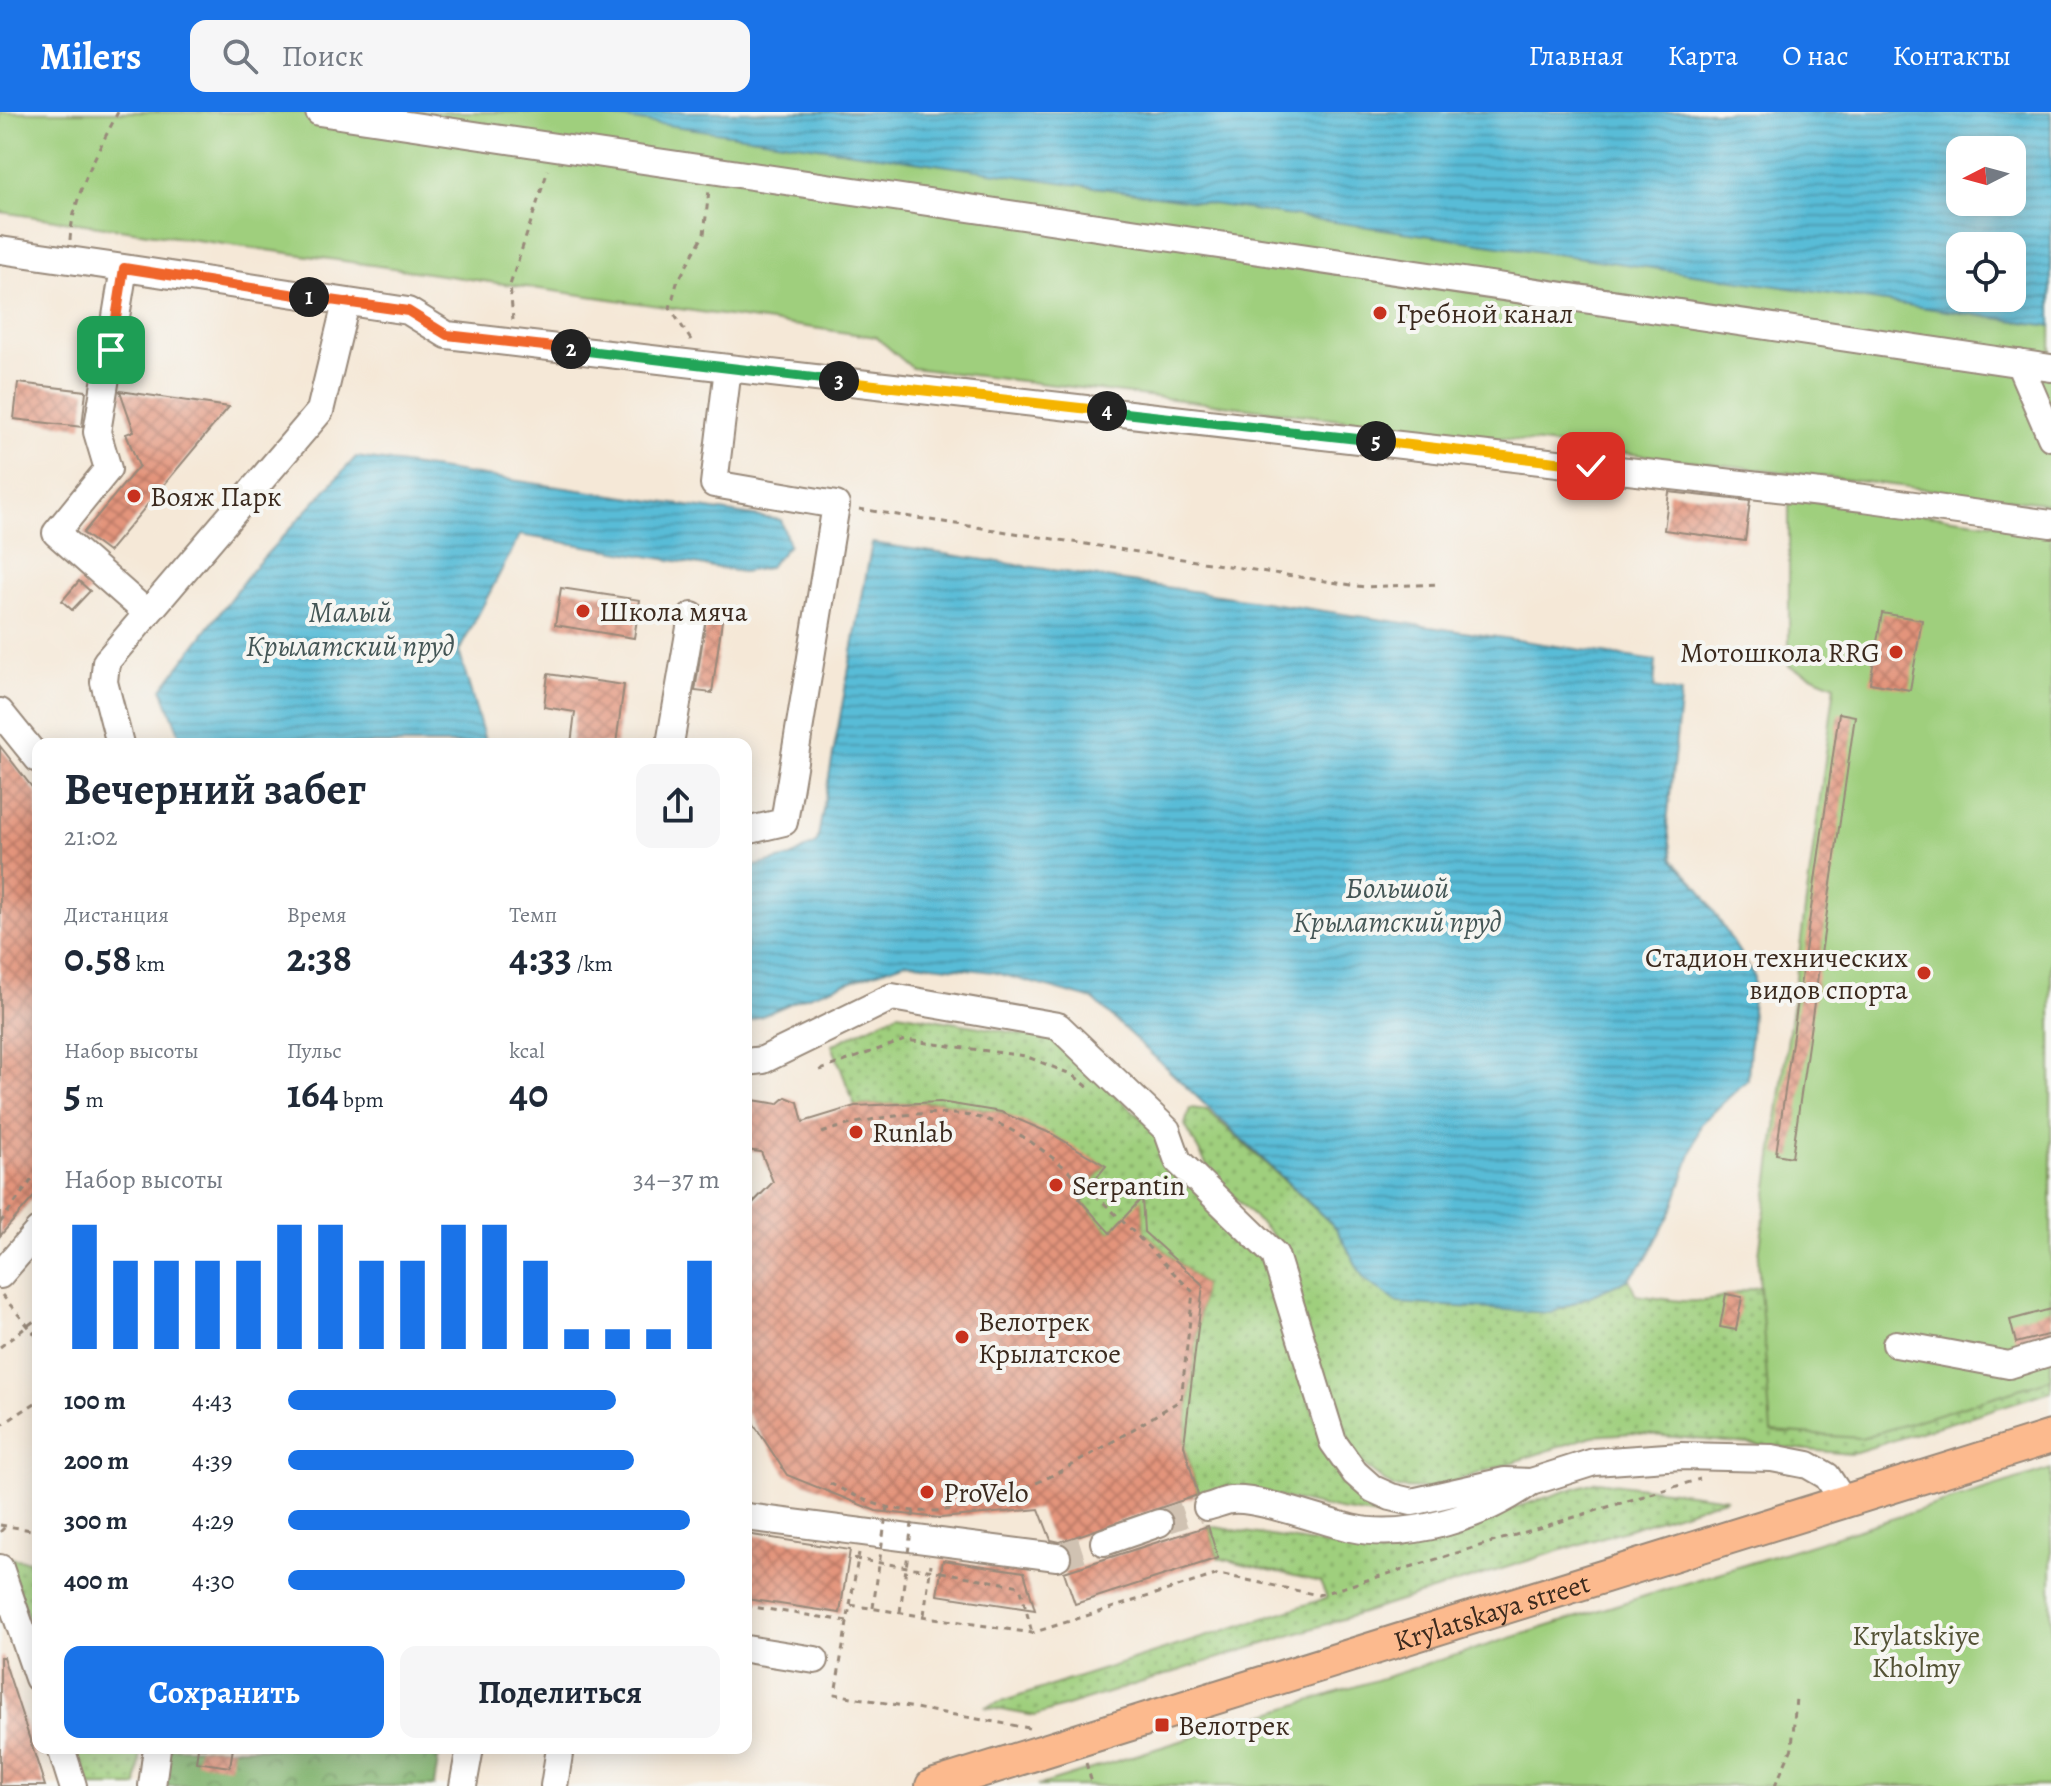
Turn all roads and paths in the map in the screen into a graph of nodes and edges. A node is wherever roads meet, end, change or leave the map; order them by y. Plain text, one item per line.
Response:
1 (118, 112) edge
2 (319, 112) edge
3 (556, 147) junction
4 (711, 170) junction
5 (0, 250) edge
6 (68, 260) junction
7 (124, 268) junction
8 (346, 303) junction
9 (515, 343) junction
10 (2019, 363) junction
11 (718, 367) junction
12 (2051, 368) edge
13 (2051, 437) edge
14 (836, 505) junction
15 (2051, 524) edge
16 (1439, 584) dead end
17 (147, 613) junction
18 (692, 616) dead end
19 (0, 712) edge
20 (118, 738) edge
21 (671, 738) edge
22 (32, 752) edge
23 (752, 830) edge
24 (752, 1061) edge
25 (820, 1070) dead end
26 (1096, 1094) dead end
27 (822, 1133) dead end
28 (32, 1181) edge
29 (0, 1223) edge
30 (32, 1238) edge
31 (0, 1275) edge
32 (0, 1293) edge
33 (32, 1323) edge
34 (28, 1327) junction
35 (32, 1331) edge
36 (1896, 1344) dead end
37 (0, 1347) edge
38 (2051, 1352) edge
39 (32, 1405) edge
40 (0, 1426) edge
41 (2051, 1437) edge
42 (827, 1482) dead end
43 (1531, 1482) junction
44 (1844, 1502) junction
45 (1207, 1507) tunnel mouth
46 (887, 1508) junction
47 (914, 1509) junction
48 (752, 1518) edge
49 (1159, 1523) tunnel mouth
50 (0, 1525) edge
51 (6, 1526) junction
52 (32, 1530) edge
53 (0, 1532) edge
54 (1104, 1542) tunnel mouth
55 (1057, 1557) tunnel mouth
56 (854, 1559) dead end
57 (879, 1563) junction
58 (906, 1567) junction
59 (0, 1568) edge
60 (856, 1572) dead end
61 (928, 1582) dead end
62 (850, 1605) junction
63 (752, 1607) edge
64 (873, 1608) junction
65 (900, 1612) junction
66 (924, 1615) junction
67 (847, 1621) junction
68 (752, 1650) edge
69 (815, 1660) dead end
70 (32, 1661) edge
71 (1796, 1697) dead end
72 (1033, 1729) dead end
73 (63, 1754) edge
74 (156, 1754) edge
75 (469, 1754) edge
76 (559, 1754) edge
77 (1083, 1756) dead end
78 (73, 1786) edge
79 (152, 1786) edge
80 (463, 1786) edge
81 (554, 1786) edge
82 (932, 1786) edge
83 (1093, 1786) edge
84 (1775, 1786) edge

1 - 6 path
2 - 3 lane
3 - 4 lane
3 - 9 path
4 - 10 lane
4 - 11 path
5 - 6 lane
6 - 7 lane
7 - 8 lane
7 - 17 lane
8 - 9 lane
8 - 17 lane
9 - 11 lane
10 - 12 lane
10 - 13 lane
11 - 14 lane
11 - 15 lane
14 - 16 path
14 - 23 lane
17 - 20 lane
18 - 21 lane
19 - 22 lane
24 - 43 lane
25 - 26 path
27 - 47 path
28 - 29 path
30 - 31 lane
32 - 34 path
33 - 34 path
34 - 35 path
34 - 37 path
36 - 38 lane
39 - 40 path
41 - 44 main road, Krylatskaya street
42 - 46 path
43 - 44 lane
43 - 45 lane
44 - 82 main road, Krylatskaya street
46 - 47 path
46 - 57 path, bridge
47 - 58 path, bridge
48 - 55 lane
49 - 54 lane
50 - 51 path
51 - 52 path
51 - 53 path
56 - 57 path, bridge
57 - 58 path, bridge
57 - 64 path, bridge
58 - 65 path, bridge
58 - 66 path, bridge
59 - 70 lane
60 - 62 path
61 - 66 path
62 - 64 path
62 - 67 path
63 - 67 path
64 - 65 path
65 - 66 path
67 - 72 path
68 - 69 lane
71 - 84 path
73 - 78 lane
74 - 79 lane
75 - 80 lane
76 - 81 lane
77 - 83 path

